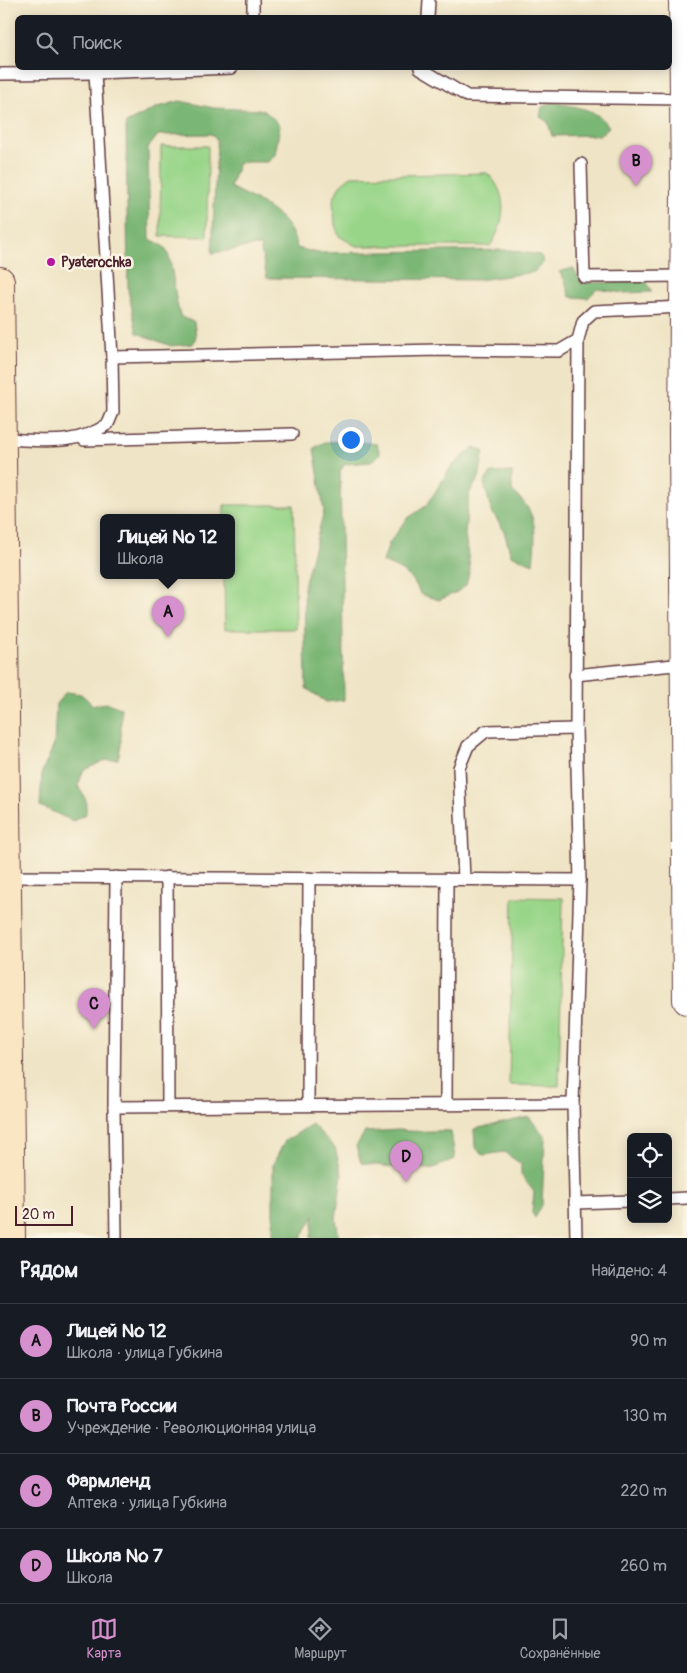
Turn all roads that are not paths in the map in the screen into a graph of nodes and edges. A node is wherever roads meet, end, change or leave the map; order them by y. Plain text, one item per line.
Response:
1 (252, 0) edge
2 (429, 0) edge
3 (683, 0) edge
4 (253, 15) edge
5 (428, 15) edge
6 (685, 28) edge
7 (177, 70) edge
8 (427, 70) edge
9 (95, 73) junction
10 (0, 74) edge
11 (683, 99) junction
12 (580, 164) dead end
13 (684, 276) junction
14 (0, 280) edge
15 (683, 307) junction
16 (578, 340) junction
17 (112, 357) junction
18 (292, 434) dead end
19 (2, 439) junction
20 (74, 440) junction
21 (684, 664) junction
22 (576, 675) junction
23 (576, 729) junction
24 (7, 877) junction
25 (116, 877) junction
26 (167, 877) junction
27 (309, 878) junction
28 (447, 879) junction
29 (464, 879) junction
30 (580, 880) junction
31 (687, 937) edge
32 (687, 1000) edge
33 (446, 1104) junction
34 (573, 1104) junction
35 (168, 1106) junction
36 (308, 1106) junction
37 (114, 1107) junction
38 (687, 1198) edge
39 (672, 1199) edge
40 (627, 1200) edge
41 (575, 1203) junction
42 (11, 1238) edge
43 (116, 1238) edge
44 (576, 1238) edge

1 - 4 lane
2 - 5 lane
3 - 6 street
6 - 11 street
7 - 9 lane
8 - 11 lane
9 - 10 lane
9 - 17 lane
11 - 13 street
12 - 13 lane
13 - 15 street
14 - 19 main road
15 - 16 lane
15 - 21 street
16 - 17 lane
16 - 22 lane
17 - 20 lane
18 - 20 lane
19 - 20 lane
19 - 24 main road
21 - 22 lane
21 - 31 street
22 - 23 lane
23 - 29 lane
23 - 30 lane
24 - 25 lane
24 - 42 main road
25 - 26 lane
25 - 37 lane
26 - 27 lane
26 - 35 lane
27 - 28 lane
27 - 36 lane
28 - 29 lane
28 - 33 lane
29 - 30 lane
30 - 34 lane
31 - 32 street
33 - 34 lane
33 - 36 lane
34 - 41 lane
35 - 36 lane
35 - 37 lane
37 - 43 lane
38 - 39 lane
40 - 41 lane
41 - 44 lane

